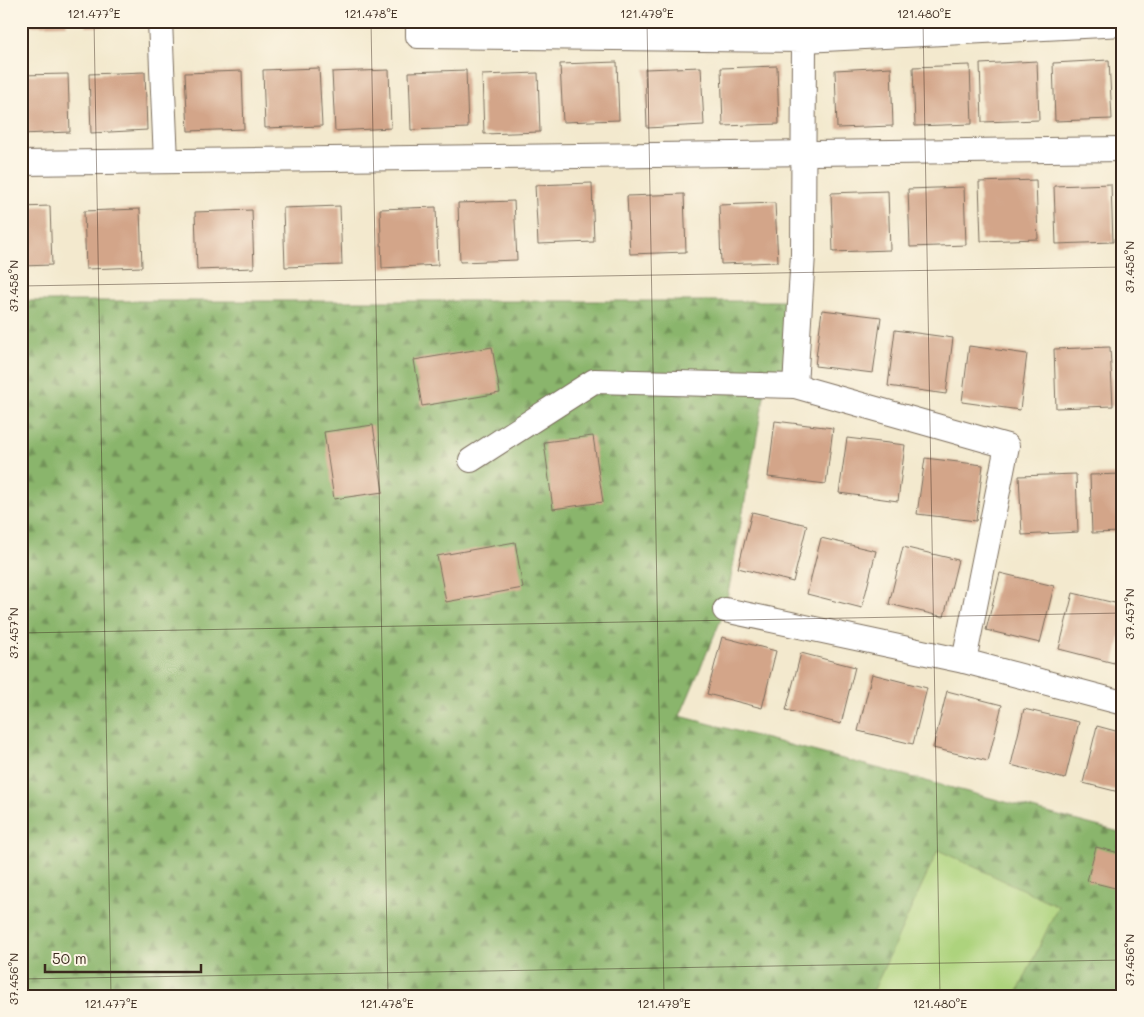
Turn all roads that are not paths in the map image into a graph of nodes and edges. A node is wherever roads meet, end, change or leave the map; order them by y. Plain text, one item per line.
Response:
1 (160, 21) edge
2 (418, 21) edge
3 (1123, 24) edge
4 (804, 40) junction
5 (1123, 149) edge
6 (804, 154) junction
7 (166, 161) junction
8 (21, 163) edge
9 (795, 386) junction
10 (471, 460) dead end
11 (725, 610) dead end
12 (964, 661) junction
13 (1123, 703) edge

1 - 7 street
2 - 4 street
3 - 4 street
4 - 6 street
5 - 6 street
6 - 7 street
6 - 9 street
7 - 8 street
9 - 10 street
9 - 12 street
11 - 12 street
12 - 13 street

